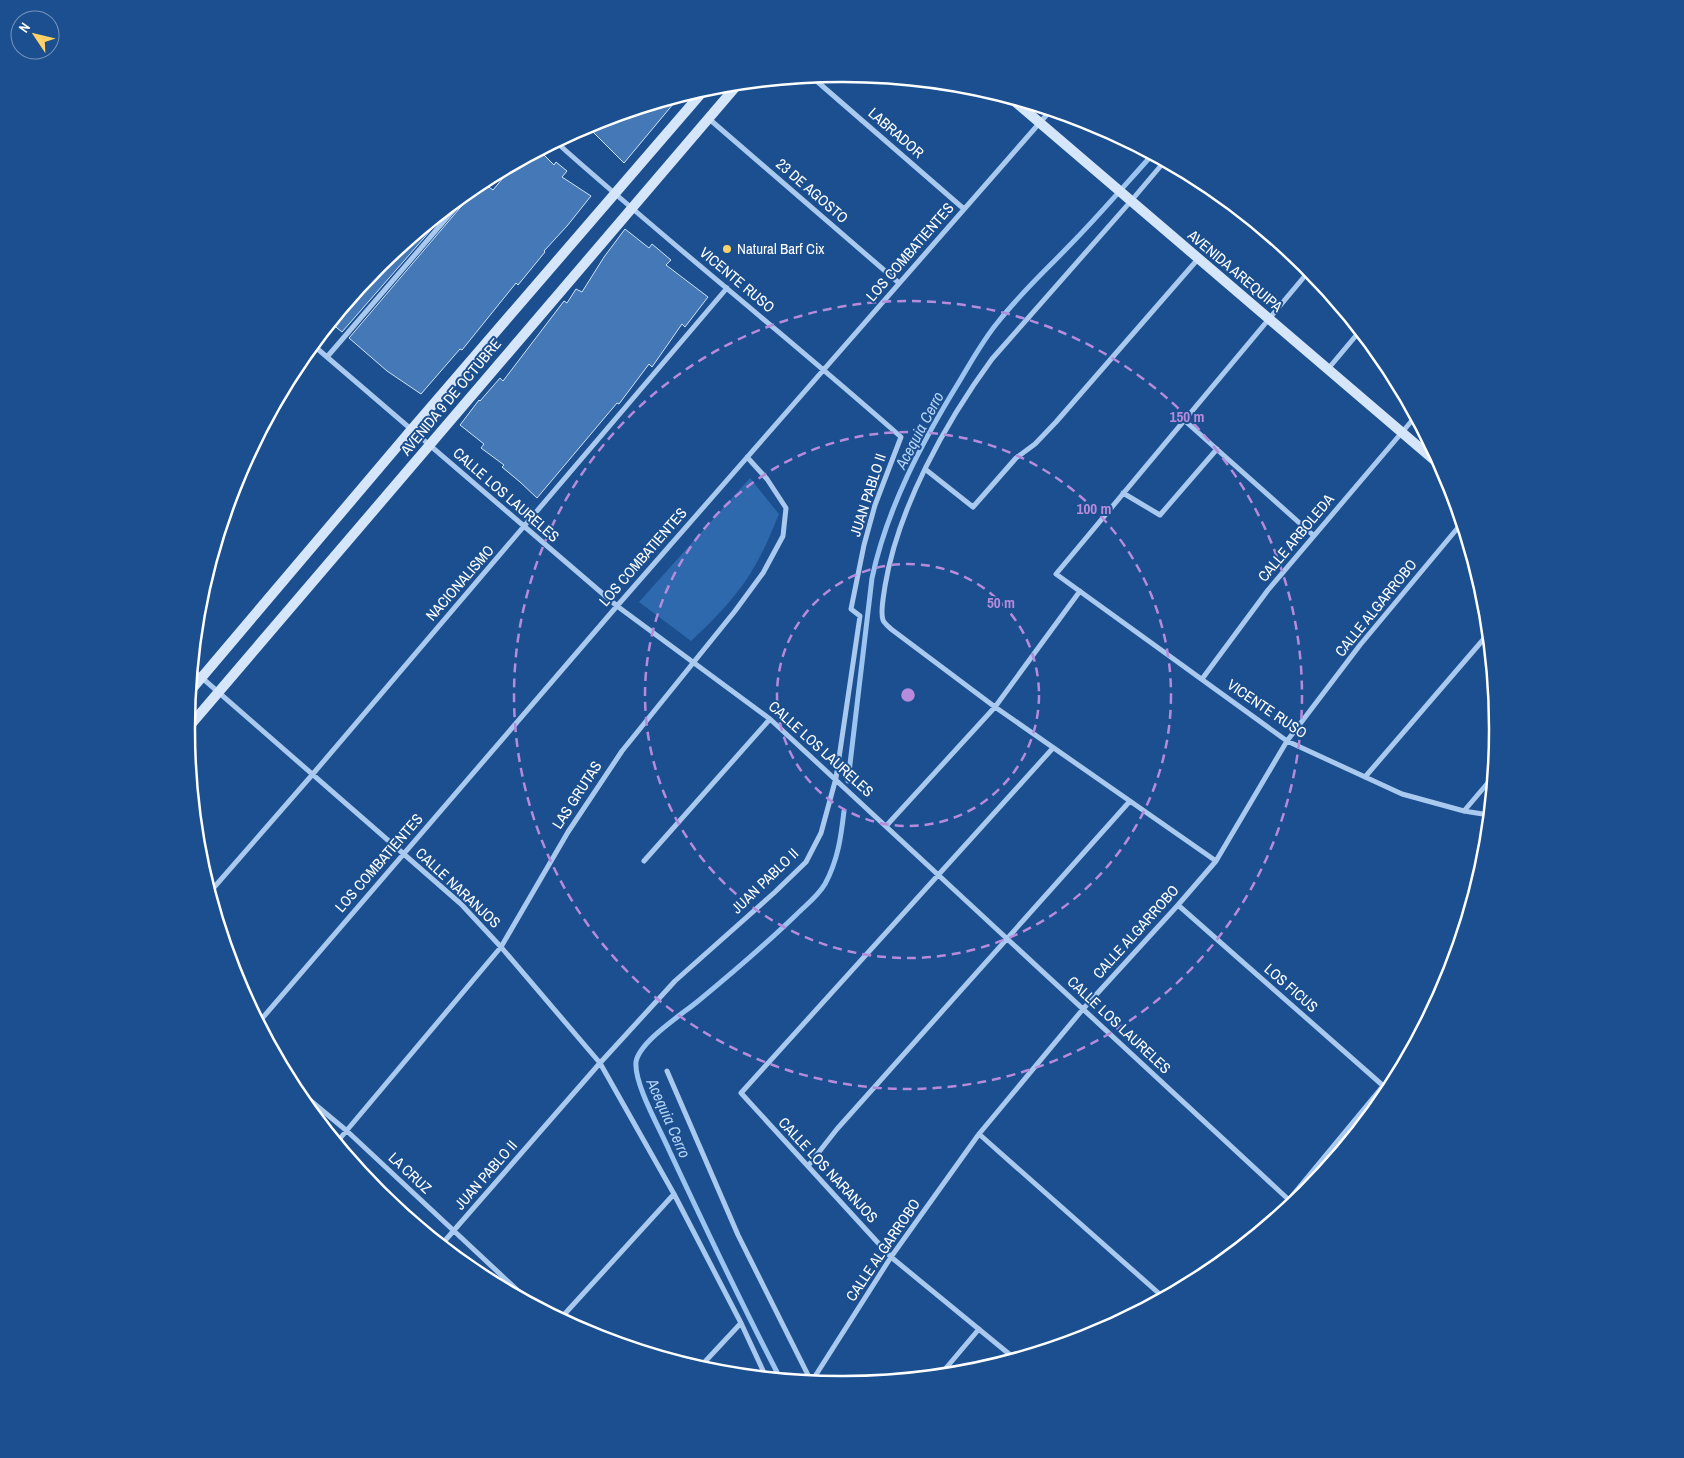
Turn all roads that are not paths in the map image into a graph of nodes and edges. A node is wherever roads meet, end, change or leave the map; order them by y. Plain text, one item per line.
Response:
1 (819, 83) edge
2 (730, 93) edge
3 (697, 100) edge
4 (1024, 109) edge
5 (1045, 116) edge
6 (708, 118) junction
7 (1039, 123) junction
8 (561, 147) edge
9 (1160, 166) edge
10 (614, 194) junction
11 (1127, 198) junction
12 (631, 208) junction
13 (964, 209) junction
14 (449, 215) edge
15 (1198, 259) junction
16 (1304, 278) edge
17 (899, 283) junction
18 (727, 288) junction
19 (1269, 319) junction
20 (1356, 336) edge
21 (318, 350) edge
22 (327, 357) junction
23 (824, 369) junction
24 (1328, 369) junction
25 (1184, 420) junction
26 (1411, 422) edge
27 (412, 429) junction
28 (1402, 432) junction
29 (901, 437) joint
30 (429, 445) junction
31 (1217, 449) junction
32 (1426, 452) edge
33 (747, 457) junction
34 (925, 469) junction
35 (1123, 493) junction
36 (524, 527) junction
37 (1456, 529) edge
38 (1313, 535) junction
39 (1080, 591) junction
40 (617, 606) junction
41 (1482, 641) edge
42 (693, 662) junction
43 (198, 675) edge
44 (201, 678) junction
45 (1202, 680) junction
46 (197, 682) edge
47 (218, 692) junction
48 (995, 707) junction
49 (770, 718) junction
50 (195, 719) edge
51 (1287, 741) junction
52 (1053, 748) junction
53 (312, 775) junction
54 (1364, 777) junction
55 (836, 778) junction
56 (1486, 786) edge
57 (1130, 801) junction
58 (1464, 811) junction
59 (1483, 815) edge
60 (887, 826) junction
61 (403, 854) junction
62 (644, 861) dead end
63 (1216, 861) junction
64 (938, 874) junction
65 (215, 886) edge
66 (1178, 905) junction
67 (1008, 938) junction
68 (501, 947) junction
69 (1083, 1009) junction
70 (263, 1017) edge
71 (600, 1063) junction
72 (667, 1071) dead end
73 (1382, 1085) edge
74 (1372, 1099) edge
75 (317, 1106) edge
76 (347, 1131) junction
77 (979, 1134) junction
78 (341, 1137) edge
79 (808, 1166) junction
80 (1305, 1179) edge
81 (674, 1194) junction
82 (1286, 1198) edge
83 (454, 1231) junction
84 (446, 1240) edge
85 (891, 1257) junction
86 (511, 1284) edge
87 (1158, 1293) edge
88 (565, 1313) edge
89 (742, 1323) junction
90 (979, 1329) junction
91 (1008, 1353) edge
92 (706, 1361) edge
93 (947, 1366) edge
94 (763, 1370) edge
95 (808, 1374) edge
96 (815, 1375) edge

1 - 13 street, LABRADOR
2 - 6 street, AVENIDA 9 DE OCTUBRE
3 - 10 street, AVENIDA 9 DE OCTUBRE
4 - 7 street, AVENIDA AREQUIPA
5 - 7 street, LOS COMBATIENTES
6 - 12 street, AVENIDA 9 DE OCTUBRE
6 - 17 street, 23 DE AGOSTO
7 - 11 street, AVENIDA AREQUIPA
7 - 13 street, LOS COMBATIENTES
8 - 10 street, VICENTE RUSO
9 - 11 street
10 - 12 street, VICENTE RUSO
10 - 27 street, AVENIDA 9 DE OCTUBRE
11 - 15 street, AVENIDA AREQUIPA
11 - 34 street
12 - 18 street, VICENTE RUSO
12 - 30 street, AVENIDA 9 DE OCTUBRE
13 - 17 street, LOS COMBATIENTES
14 - 22 street
15 - 19 street, AVENIDA AREQUIPA
15 - 34 street
16 - 19 street
17 - 23 street, LOS COMBATIENTES
18 - 23 street, VICENTE RUSO
18 - 36 street, NACIONALISMO
19 - 24 street, AVENIDA AREQUIPA
19 - 25 street
20 - 24 street
21 - 22 street, CALLE LOS LAURELES
22 - 27 street, CALLE LOS LAURELES
23 - 29 street, VICENTE RUSO
23 - 33 street, LOS COMBATIENTES
24 - 28 street, AVENIDA AREQUIPA
25 - 31 street
25 - 35 street
26 - 28 street, CALLE ARBOLEDA
27 - 30 street, CALLE LOS LAURELES
27 - 44 street, AVENIDA 9 DE OCTUBRE
28 - 32 street, AVENIDA AREQUIPA
28 - 38 street, CALLE ARBOLEDA
29 - 55 street, JUAN PABLO II
30 - 36 street, CALLE LOS LAURELES
30 - 47 street, AVENIDA 9 DE OCTUBRE
31 - 35 street
31 - 38 street
33 - 40 street, LOS COMBATIENTES
33 - 42 street, LAS GRUTAS
34 - 48 street
35 - 39 street, VICENTE RUSO
36 - 40 street, CALLE LOS LAURELES
36 - 53 street, NACIONALISMO
37 - 51 street, CALLE ALGARROBO
38 - 45 street, CALLE ARBOLEDA
39 - 45 street, VICENTE RUSO
39 - 48 street
40 - 42 street, CALLE LOS LAURELES
40 - 61 street, LOS COMBATIENTES
41 - 54 street
42 - 49 street, CALLE LOS LAURELES
42 - 68 street, LAS GRUTAS
43 - 44 street, CALLE NARANJOS
44 - 46 street, AVENIDA 9 DE OCTUBRE
44 - 47 street, CALLE NARANJOS
45 - 51 street, VICENTE RUSO
47 - 50 street, AVENIDA 9 DE OCTUBRE
47 - 53 street, CALLE NARANJOS
48 - 52 street
48 - 60 street
49 - 55 street, CALLE LOS LAURELES
49 - 62 street
51 - 54 street, VICENTE RUSO
51 - 63 street, CALLE ALGARROBO
52 - 57 street
52 - 64 street
53 - 61 street, CALLE NARANJOS
53 - 65 street, NACIONALISMO
54 - 58 street, VICENTE RUSO
55 - 60 street, CALLE LOS LAURELES
55 - 71 street, JUAN PABLO II
56 - 58 street
57 - 63 street
57 - 67 street
58 - 59 street, VICENTE RUSO
60 - 64 street, CALLE LOS LAURELES
61 - 68 street, CALLE NARANJOS
61 - 70 street, LOS COMBATIENTES
63 - 66 street, CALLE ALGARROBO
64 - 67 street, CALLE LOS LAURELES
64 - 79 street, CALLE LOS NARANJOS
66 - 69 street, CALLE ALGARROBO
66 - 73 street, LOS FICUS
67 - 69 street, CALLE LOS LAURELES
67 - 79 street
68 - 71 street, CALLE NARANJOS
68 - 76 street, LAS GRUTAS
69 - 77 street, CALLE ALGARROBO
69 - 82 street, CALLE LOS LAURELES
71 - 81 street
71 - 83 street, JUAN PABLO II
72 - 95 street
74 - 80 street
75 - 76 street, LA CRUZ
76 - 78 street, LAS GRUTAS
76 - 83 street, LA CRUZ
77 - 85 street, CALLE ALGARROBO
77 - 87 street
79 - 85 street, CALLE LOS NARANJOS
81 - 88 street
81 - 89 street
83 - 84 street, JUAN PABLO II
83 - 86 street, LA CRUZ
85 - 90 street, CALLE LOS NARANJOS
85 - 96 street, CALLE ALGARROBO
89 - 92 street
89 - 94 street
90 - 91 street, CALLE LOS NARANJOS
90 - 93 street

